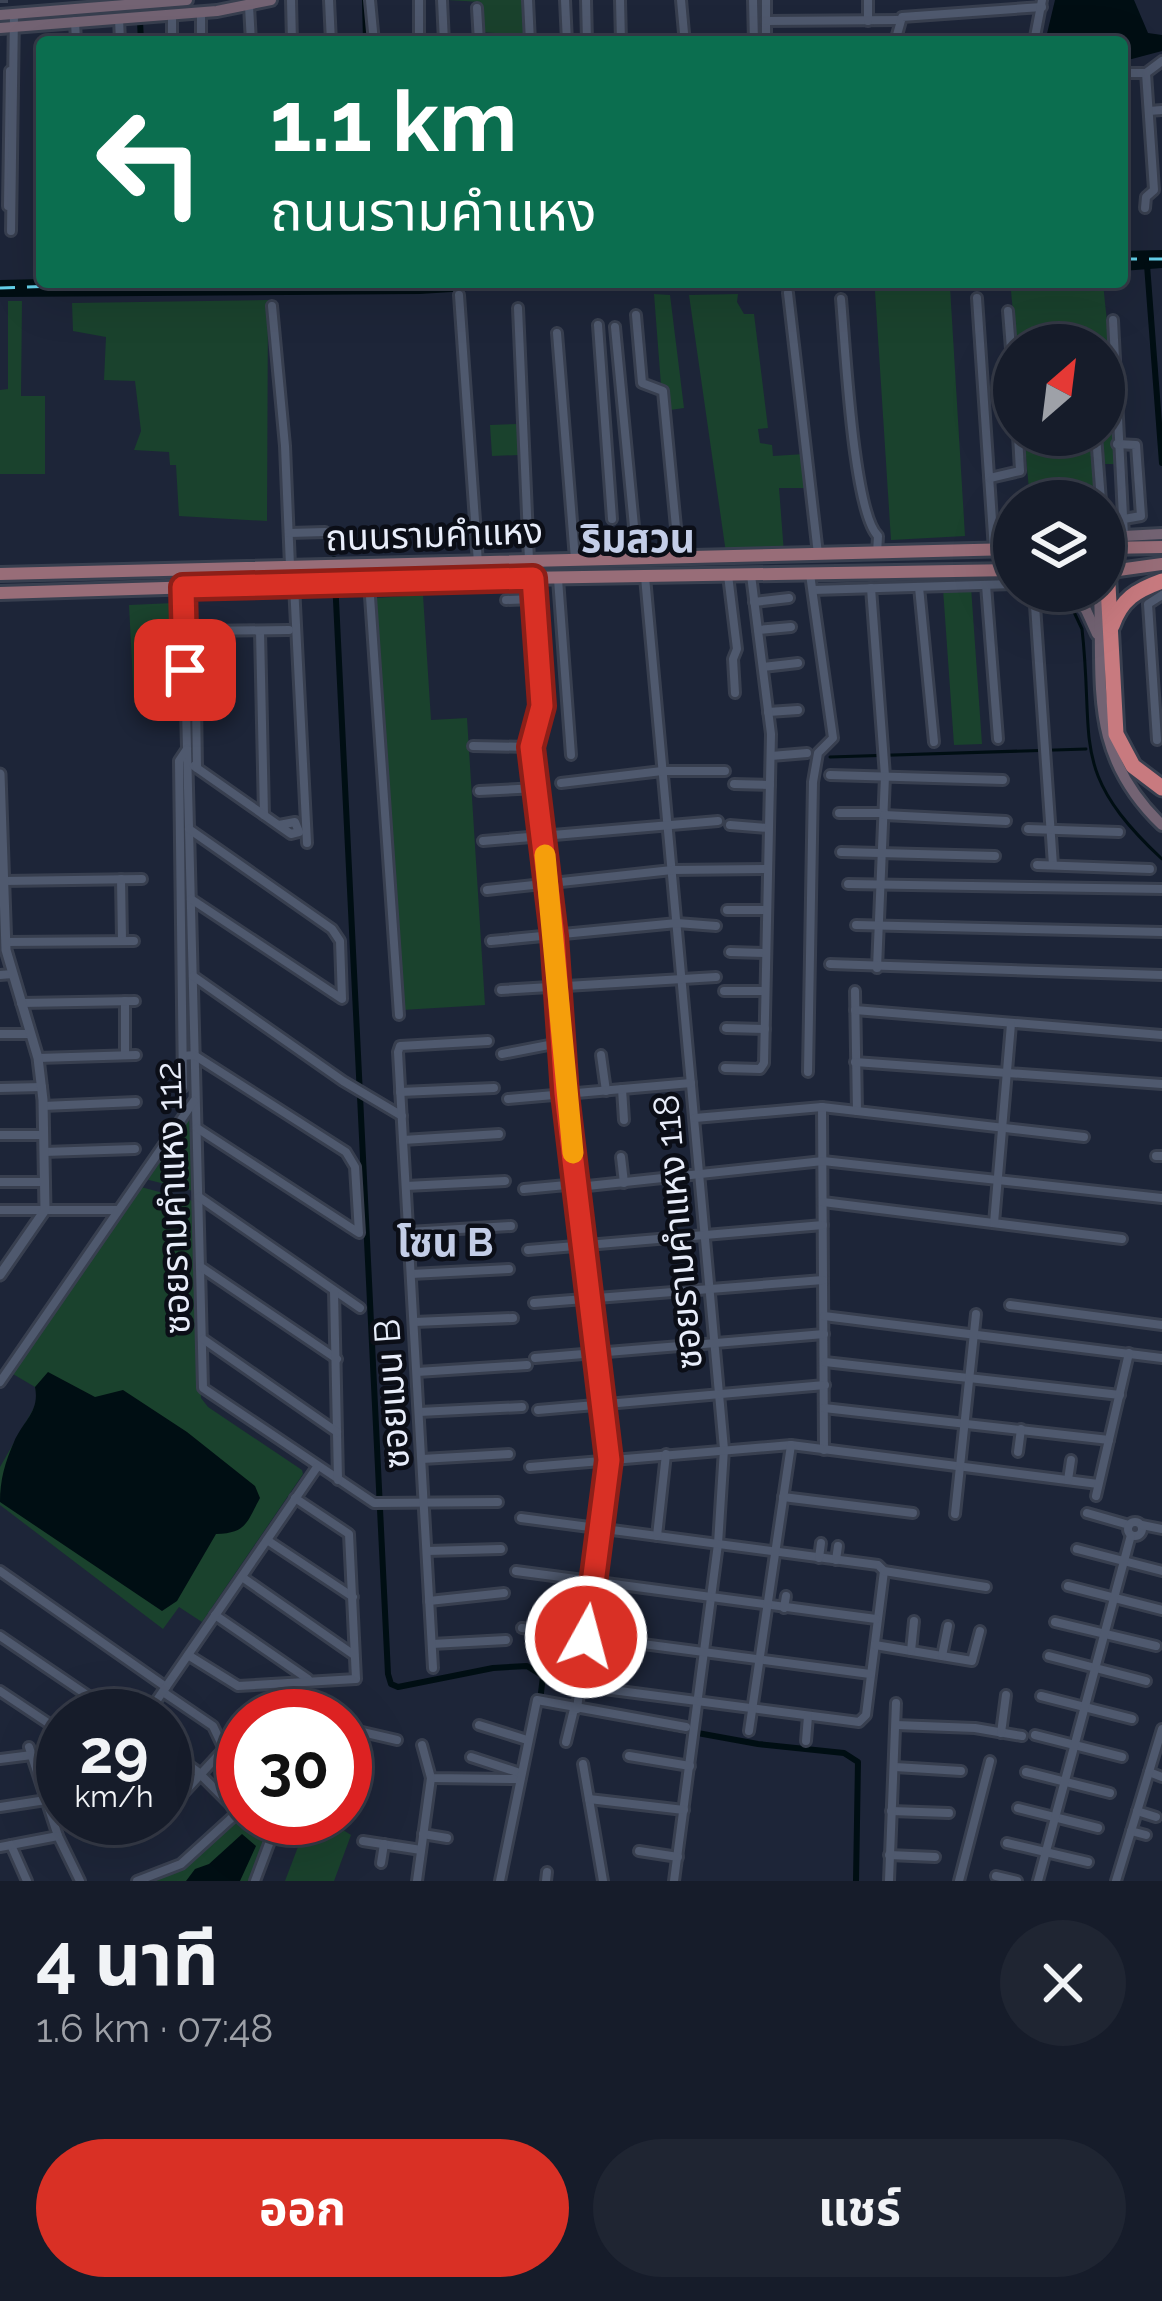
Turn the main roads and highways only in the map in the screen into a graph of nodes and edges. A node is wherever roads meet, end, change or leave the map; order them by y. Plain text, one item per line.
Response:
1 (187, 0) edge
2 (271, 0) edge
3 (174, 5) edge
4 (6, 22) edge
5 (1125, 536) edge
6 (1159, 541) edge
7 (1125, 543) edge
8 (993, 550) edge
9 (909, 554) junction
10 (777, 556) junction
11 (53, 572) junction
12 (909, 572) junction
13 (777, 573) junction
14 (0, 574) edge
15 (993, 574) edge
16 (1125, 575) edge
17 (1160, 580) edge
18 (53, 592) junction
19 (0, 593) edge
20 (1087, 612) edge
21 (1102, 612) edge
22 (1106, 612) edge
23 (1106, 642) junction
24 (1161, 788) edge
25 (1162, 825) edge

1 - 3 main road
2 - 3 main road
3 - 4 main road
3 - 4 main road
5 - 6 main road
6 - 7 main road
8 - 9 main road, ถนนรามคำแหง
9 - 10 main road, ถนนรามคำแหง
9 - 12 main road
10 - 11 main road, ถนนรามคำแหง
10 - 13 main road
11 - 14 main road, ถนนรามคำแหง
11 - 18 main road
12 - 13 main road, ถนนรามคำแหง
12 - 15 main road, ถนนรามคำแหง
13 - 18 main road, ถนนรามคำแหง
16 - 17 main road
17 - 23 highway
18 - 19 main road, ถนนรามคำแหง
20 - 23 main road
21 - 23 main road
22 - 23 highway
23 - 24 highway
23 - 25 main road

